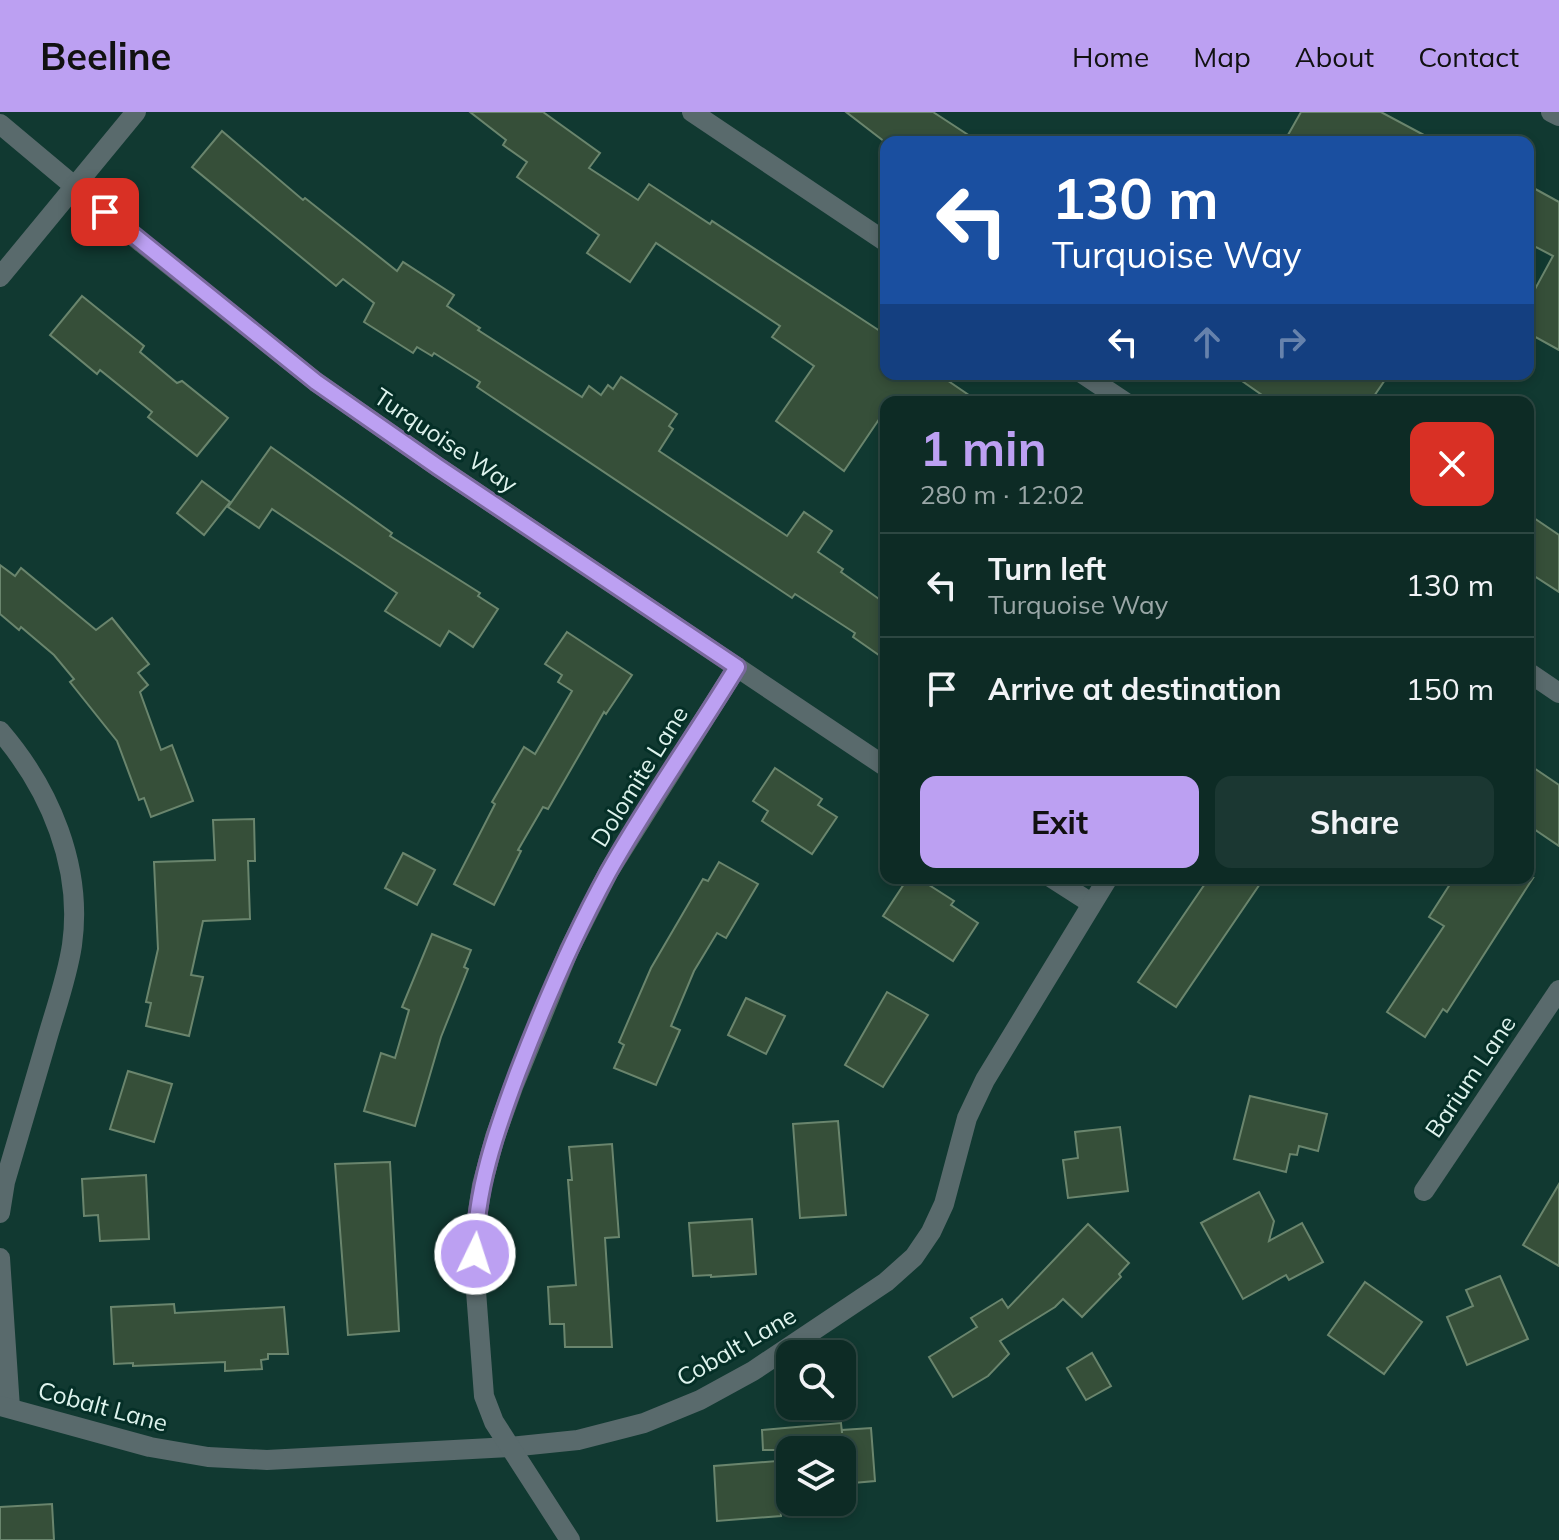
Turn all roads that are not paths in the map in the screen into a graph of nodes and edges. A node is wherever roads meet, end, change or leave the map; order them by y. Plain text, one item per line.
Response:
1 (136, 112) edge
2 (692, 112) edge
3 (1551, 112) edge
4 (1559, 116) edge
5 (0, 124) edge
6 (75, 186) junction
7 (880, 238) edge
8 (0, 277) edge
9 (1092, 380) edge
10 (1116, 396) edge
11 (737, 667) junction
12 (1534, 676) edge
13 (1559, 693) edge
14 (0, 731) edge
15 (880, 763) edge
16 (1061, 884) edge
17 (1104, 884) edge
18 (1091, 903) junction
19 (1559, 990) edge
20 (1424, 1191) dead end
21 (0, 1213) edge
22 (0, 1258) edge
23 (5, 1407) edge
24 (510, 1447) junction
25 (570, 1540) edge

1 - 6 street
2 - 7 street
3 - 4 street
5 - 6 street, Turquoise Way
6 - 8 street
6 - 11 street, Turquoise Way
9 - 10 street
11 - 15 street, Turquoise Way
11 - 24 street, Dolomite Lane
12 - 13 street
14 - 21 street
16 - 18 street
17 - 18 street, Cobalt Lane
18 - 24 street, Cobalt Lane
19 - 20 street, Barium Lane
22 - 23 street
23 - 24 street, Cobalt Lane
24 - 25 street, Dolomite Lane

